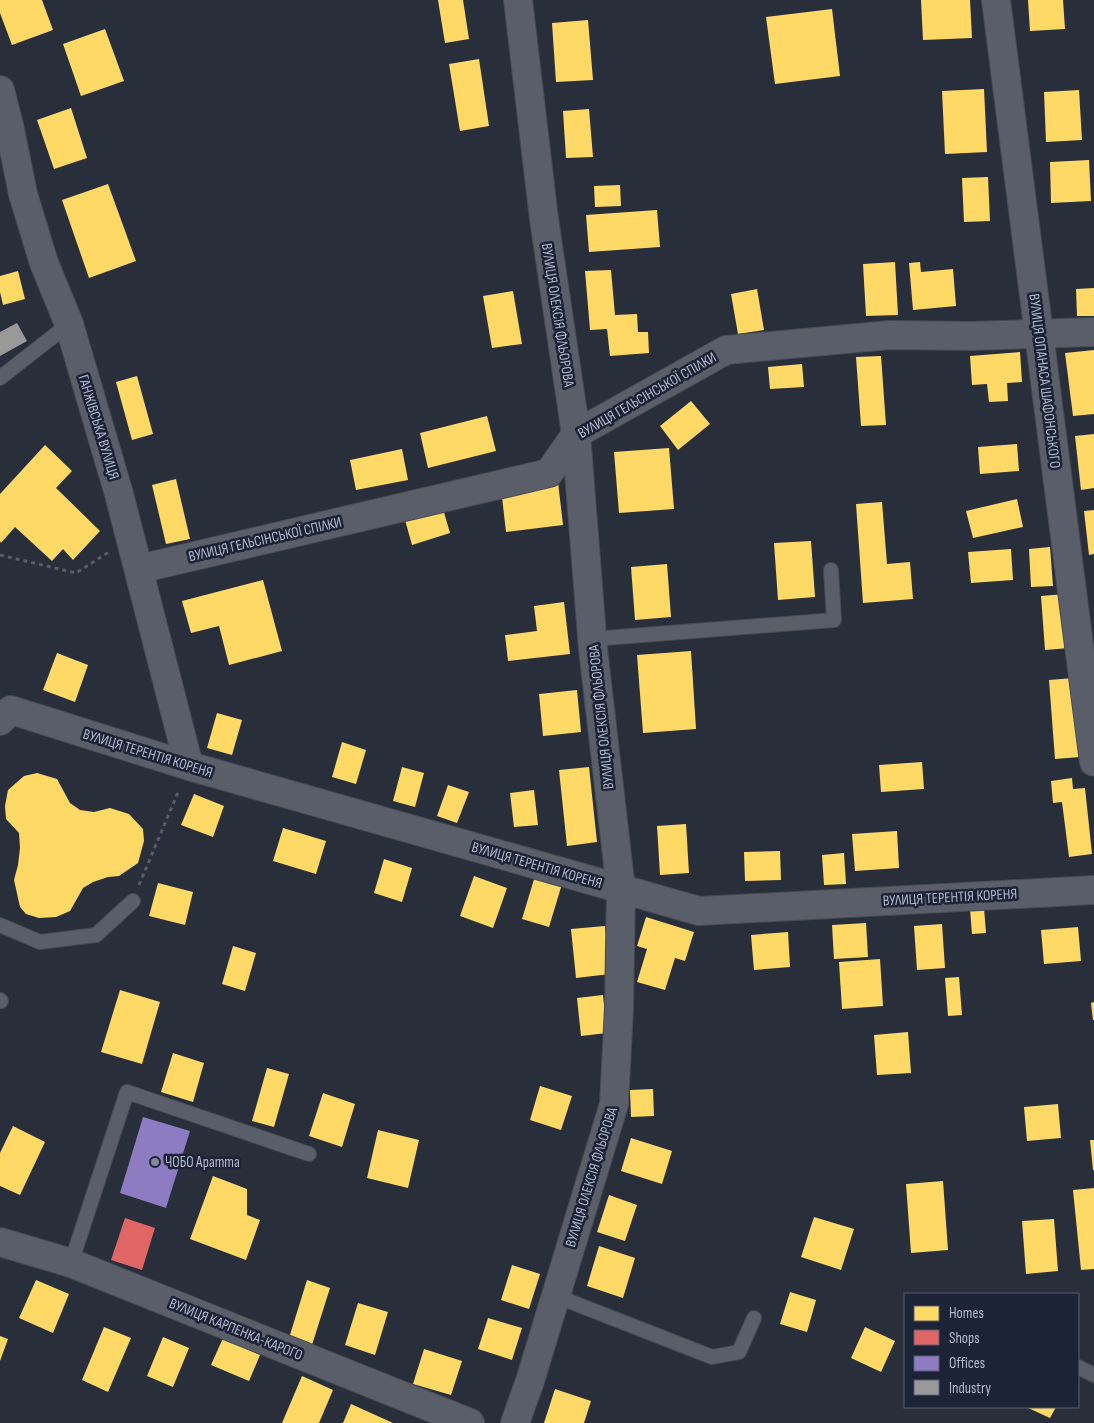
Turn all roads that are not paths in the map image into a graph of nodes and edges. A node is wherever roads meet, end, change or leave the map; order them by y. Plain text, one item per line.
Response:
1 (518, 0) edge
2 (996, 0) edge
3 (0, 90) edge
4 (68, 324) junction
5 (1094, 332) edge
6 (1039, 333) junction
7 (0, 378) edge
8 (576, 434) junction
9 (139, 569) junction
10 (831, 570) dead end
11 (592, 639) junction
12 (4, 712) edge
13 (1094, 762) edge
14 (189, 766) junction
15 (621, 890) junction
16 (1094, 890) edge
17 (133, 901) road end
18 (0, 925) edge
19 (309, 1154) dead end
20 (0, 1242) edge
21 (71, 1262) junction
22 (556, 1296) junction
23 (754, 1318) dead end
24 (1079, 1368) edge
25 (1094, 1375) edge
26 (470, 1423) edge
27 (515, 1423) edge

1 - 8 street, ВУЛИЦЯ ОЛЕКСІЯ ФЛЬОРОВА
2 - 6 street, ВУЛИЦЯ ОПАНАСА ШАФОНСЬКОГО
3 - 4 street, ГАНЖІВСЬКА ВУЛИЦЯ
4 - 7 lane
4 - 9 street, ГАНЖІВСЬКА ВУЛИЦЯ
5 - 6 street, ВУЛИЦЯ ГЕЛЬСІНСЬКОЇ СПІЛКИ
6 - 8 street, ВУЛИЦЯ ГЕЛЬСІНСЬКОЇ СПІЛКИ
6 - 13 street, ВУЛИЦЯ ОПАНАСА ШАФОНСЬКОГО
8 - 9 street, ВУЛИЦЯ ГЕЛЬСІНСЬКОЇ СПІЛКИ
8 - 11 street, ВУЛИЦЯ ОЛЕКСІЯ ФЛЬОРОВА
9 - 14 street, ГАНЖІВСЬКА ВУЛИЦЯ
10 - 11 lane
11 - 15 street, ВУЛИЦЯ ОЛЕКСІЯ ФЛЬОРОВА
12 - 14 street, ВУЛИЦЯ ТЕРЕНТІЯ КОРЕНЯ
14 - 15 street, ВУЛИЦЯ ТЕРЕНТІЯ КОРЕНЯ
15 - 16 street, ВУЛИЦЯ ТЕРЕНТІЯ КОРЕНЯ
15 - 22 street, ВУЛИЦЯ ОЛЕКСІЯ ФЛЬОРОВА
17 - 18 lane
19 - 21 lane
20 - 21 street, ВУЛИЦЯ КАРПЕНКА-КАРОГО
21 - 26 street, ВУЛИЦЯ КАРПЕНКА-КАРОГО
22 - 23 lane
22 - 27 street, ВУЛИЦЯ ОЛЕКСІЯ ФЛЬОРОВА
24 - 25 lane

